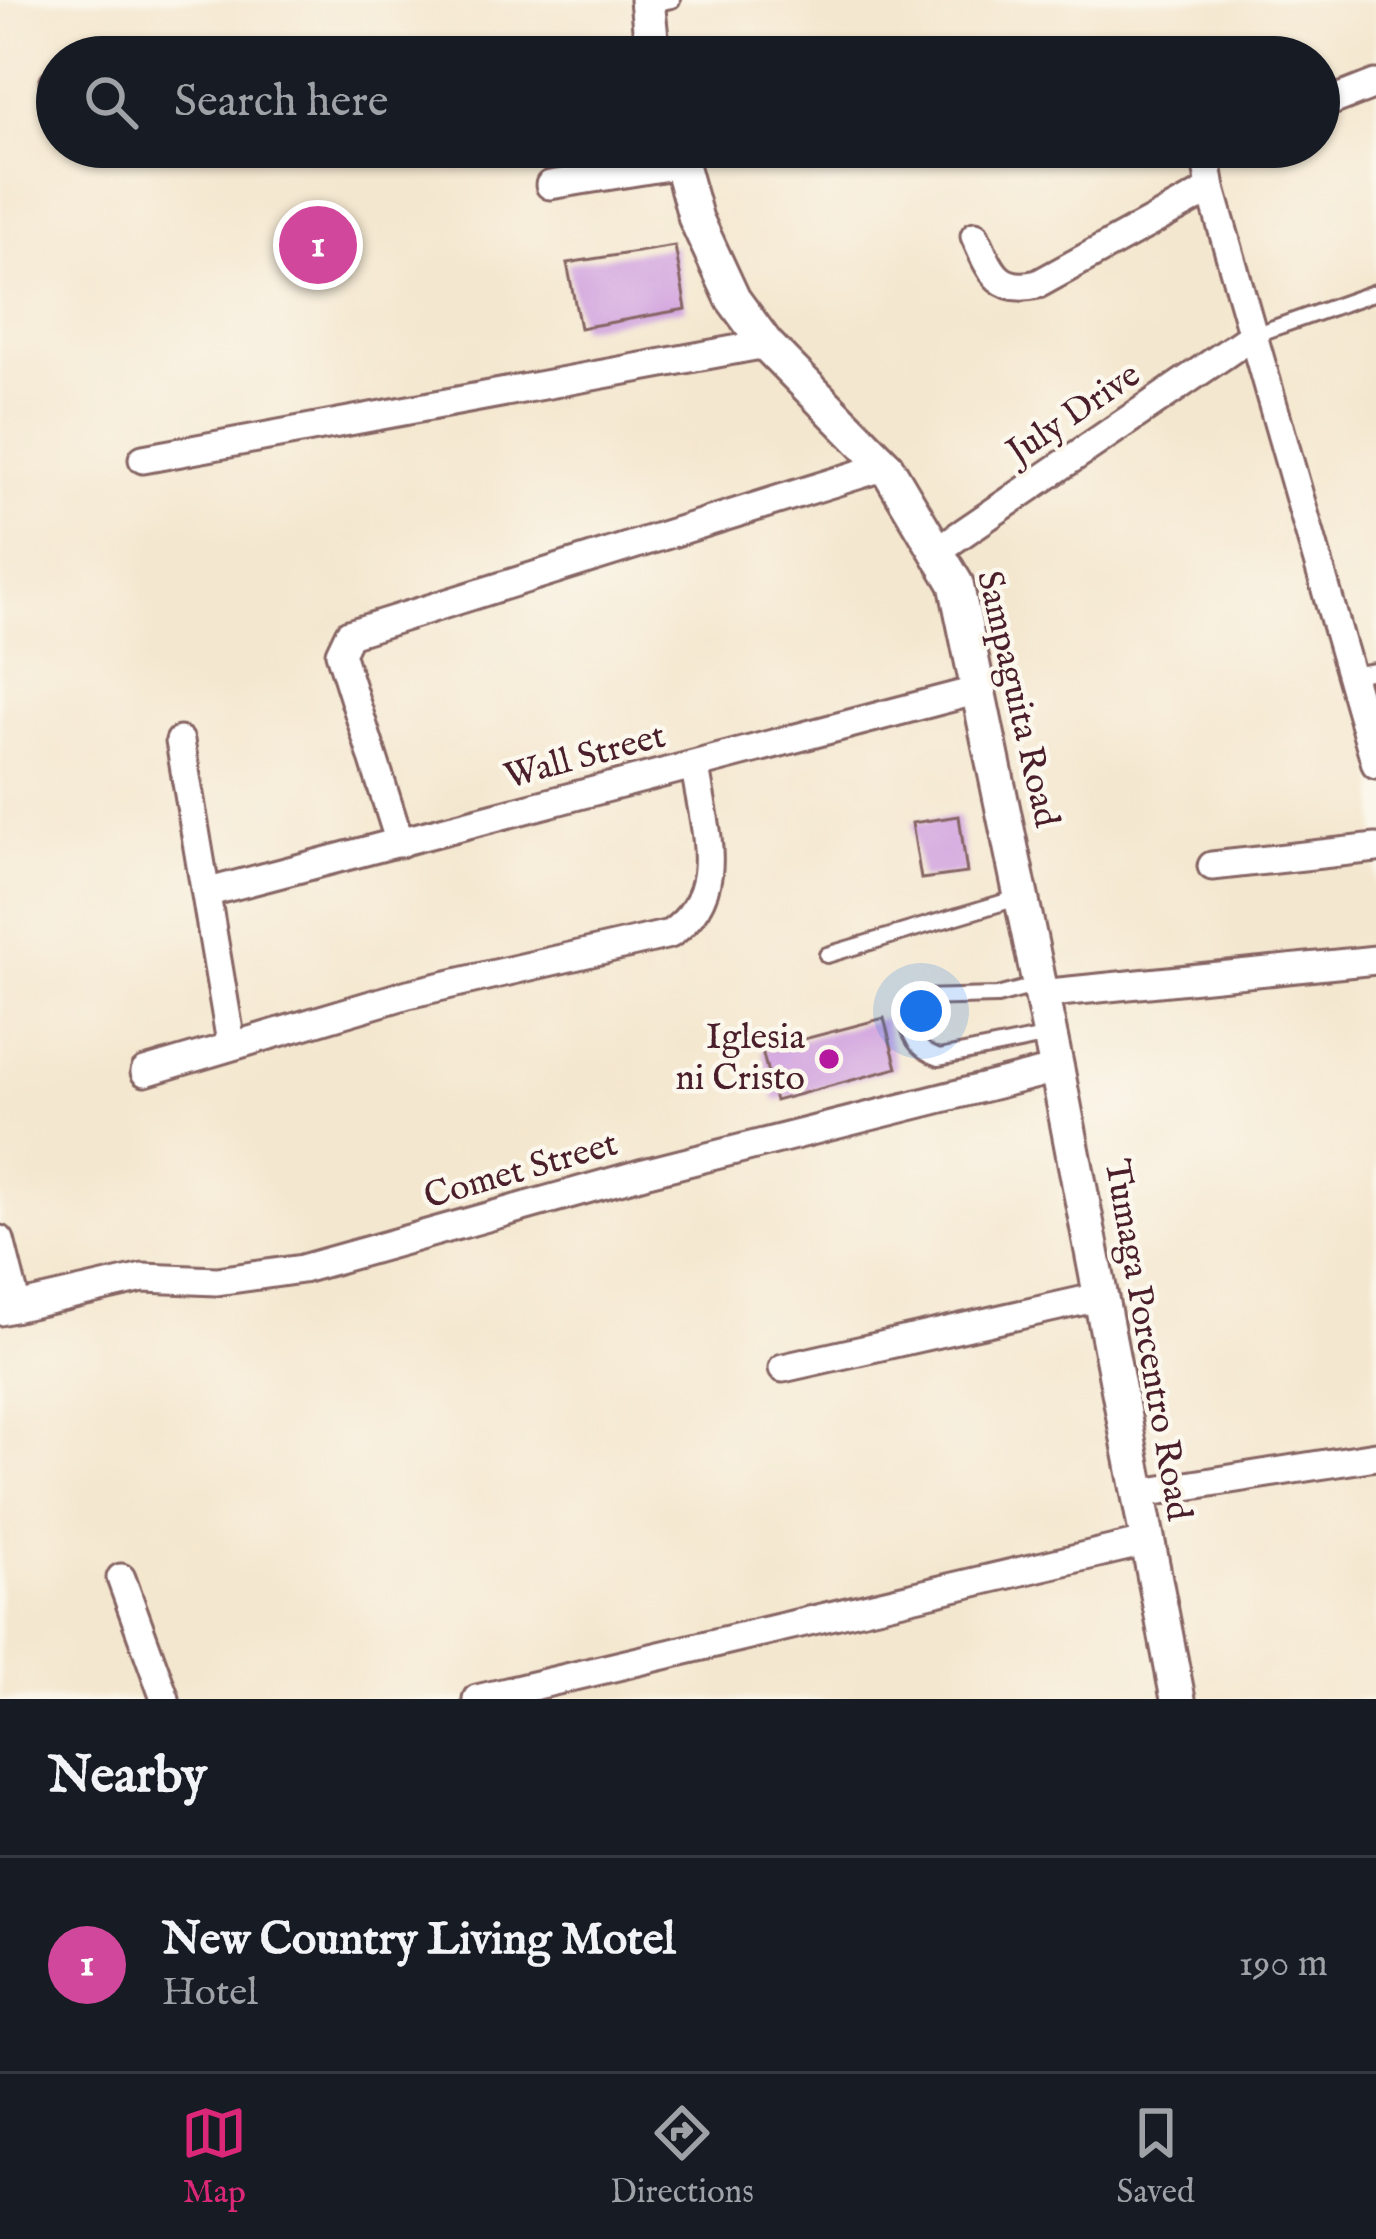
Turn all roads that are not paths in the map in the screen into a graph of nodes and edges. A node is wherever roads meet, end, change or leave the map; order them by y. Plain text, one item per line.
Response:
1 (656, 2) edge
2 (653, 36) edge
3 (1375, 84) edge
4 (1340, 98) edge
5 (623, 168) edge
6 (682, 168) edge
7 (1208, 168) edge
8 (550, 185) dead end
9 (1211, 189) junction
10 (975, 236) dead end
11 (1376, 292) edge
12 (1250, 337) junction
13 (766, 344) junction
14 (143, 459) dead end
15 (886, 466) junction
16 (938, 550) junction
17 (1363, 673) edge
18 (979, 690) junction
19 (180, 741) dead end
20 (1376, 764) edge
21 (695, 766) junction
22 (400, 843) junction
23 (1376, 848) edge
24 (1212, 866) dead end
25 (209, 892) junction
26 (1021, 897) junction
27 (827, 955) dead end
28 (1376, 960) edge
29 (1039, 990) junction
30 (231, 1043) junction
31 (1053, 1052) junction
32 (145, 1072) dead end
33 (0, 1240) edge
34 (1099, 1297) junction
35 (8, 1309) edge
36 (782, 1368) dead end
37 (1376, 1456) edge
38 (1136, 1494) junction
39 (1144, 1542) junction
40 (121, 1578) dead end
41 (165, 1699) edge
42 (476, 1699) edge
43 (1178, 1699) edge

1 - 2 street
3 - 4 street
5 - 8 street
6 - 13 street, Sampaguita Road
7 - 9 street
9 - 10 street
9 - 12 street
11 - 12 lane
12 - 16 street, July Drive
12 - 17 street
13 - 14 street
13 - 15 street, Sampaguita Road
15 - 16 street, Sampaguita Road
15 - 22 street
16 - 18 street, Sampaguita Road
17 - 20 street
18 - 21 street, Wall Street
18 - 26 street, Sampaguita Road
19 - 25 street
21 - 22 street, Wall Street
21 - 30 street
22 - 25 street, Wall Street
23 - 24 street
25 - 30 street
26 - 27 lane
26 - 29 street, Sampaguita Road
28 - 29 street
29 - 31 street, Tumaga Porcentro Road
29 - 31 lane
30 - 32 street
31 - 34 street, Tumaga Porcentro Road
31 - 35 street, Comet Street
33 - 35 street
34 - 36 street
34 - 38 street, Tumaga Porcentro Road
37 - 38 street
38 - 39 street, Tumaga Porcentro Road
39 - 42 street
39 - 43 street, Tumaga Porcentro Road
40 - 41 street

